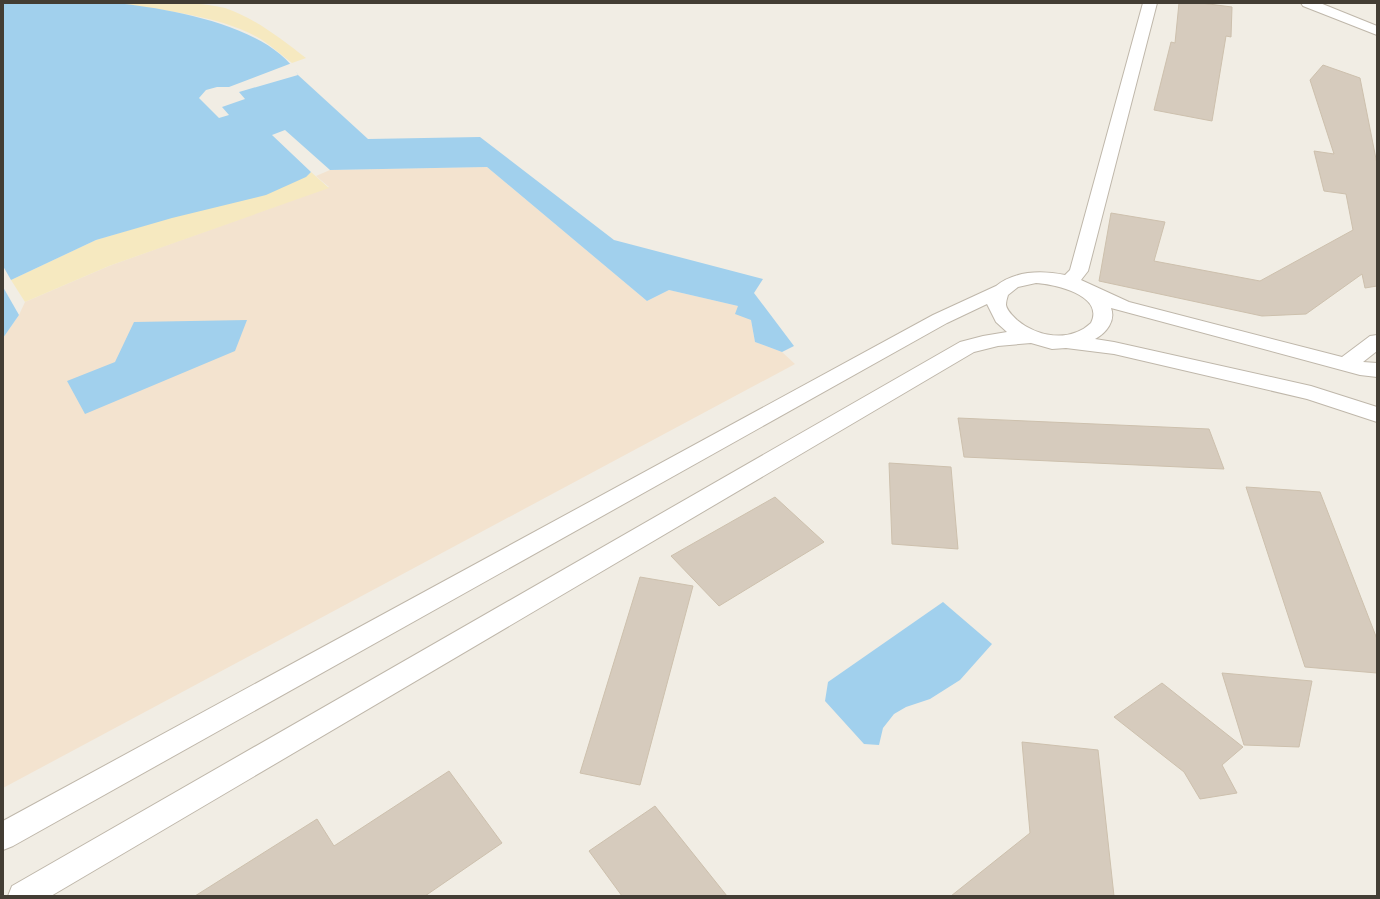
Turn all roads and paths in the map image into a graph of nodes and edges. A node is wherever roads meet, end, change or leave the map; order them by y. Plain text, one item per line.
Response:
1 (1150, 3) edge
2 (1308, 3) edge
3 (1377, 30) edge
4 (1076, 286) junction
5 (1000, 291) junction
6 (1031, 337) junction
7 (1377, 341) edge
8 (1069, 342) junction
9 (1346, 364) junction
10 (1377, 370) edge
11 (1377, 415) edge
12 (3, 836) edge
13 (23, 896) edge

1 - 4 street
2 - 3 street
4 - 5 street
4 - 8 street
4 - 9 street
5 - 6 street
5 - 12 street
6 - 8 street
6 - 13 street
7 - 9 street
8 - 11 street
9 - 10 street

